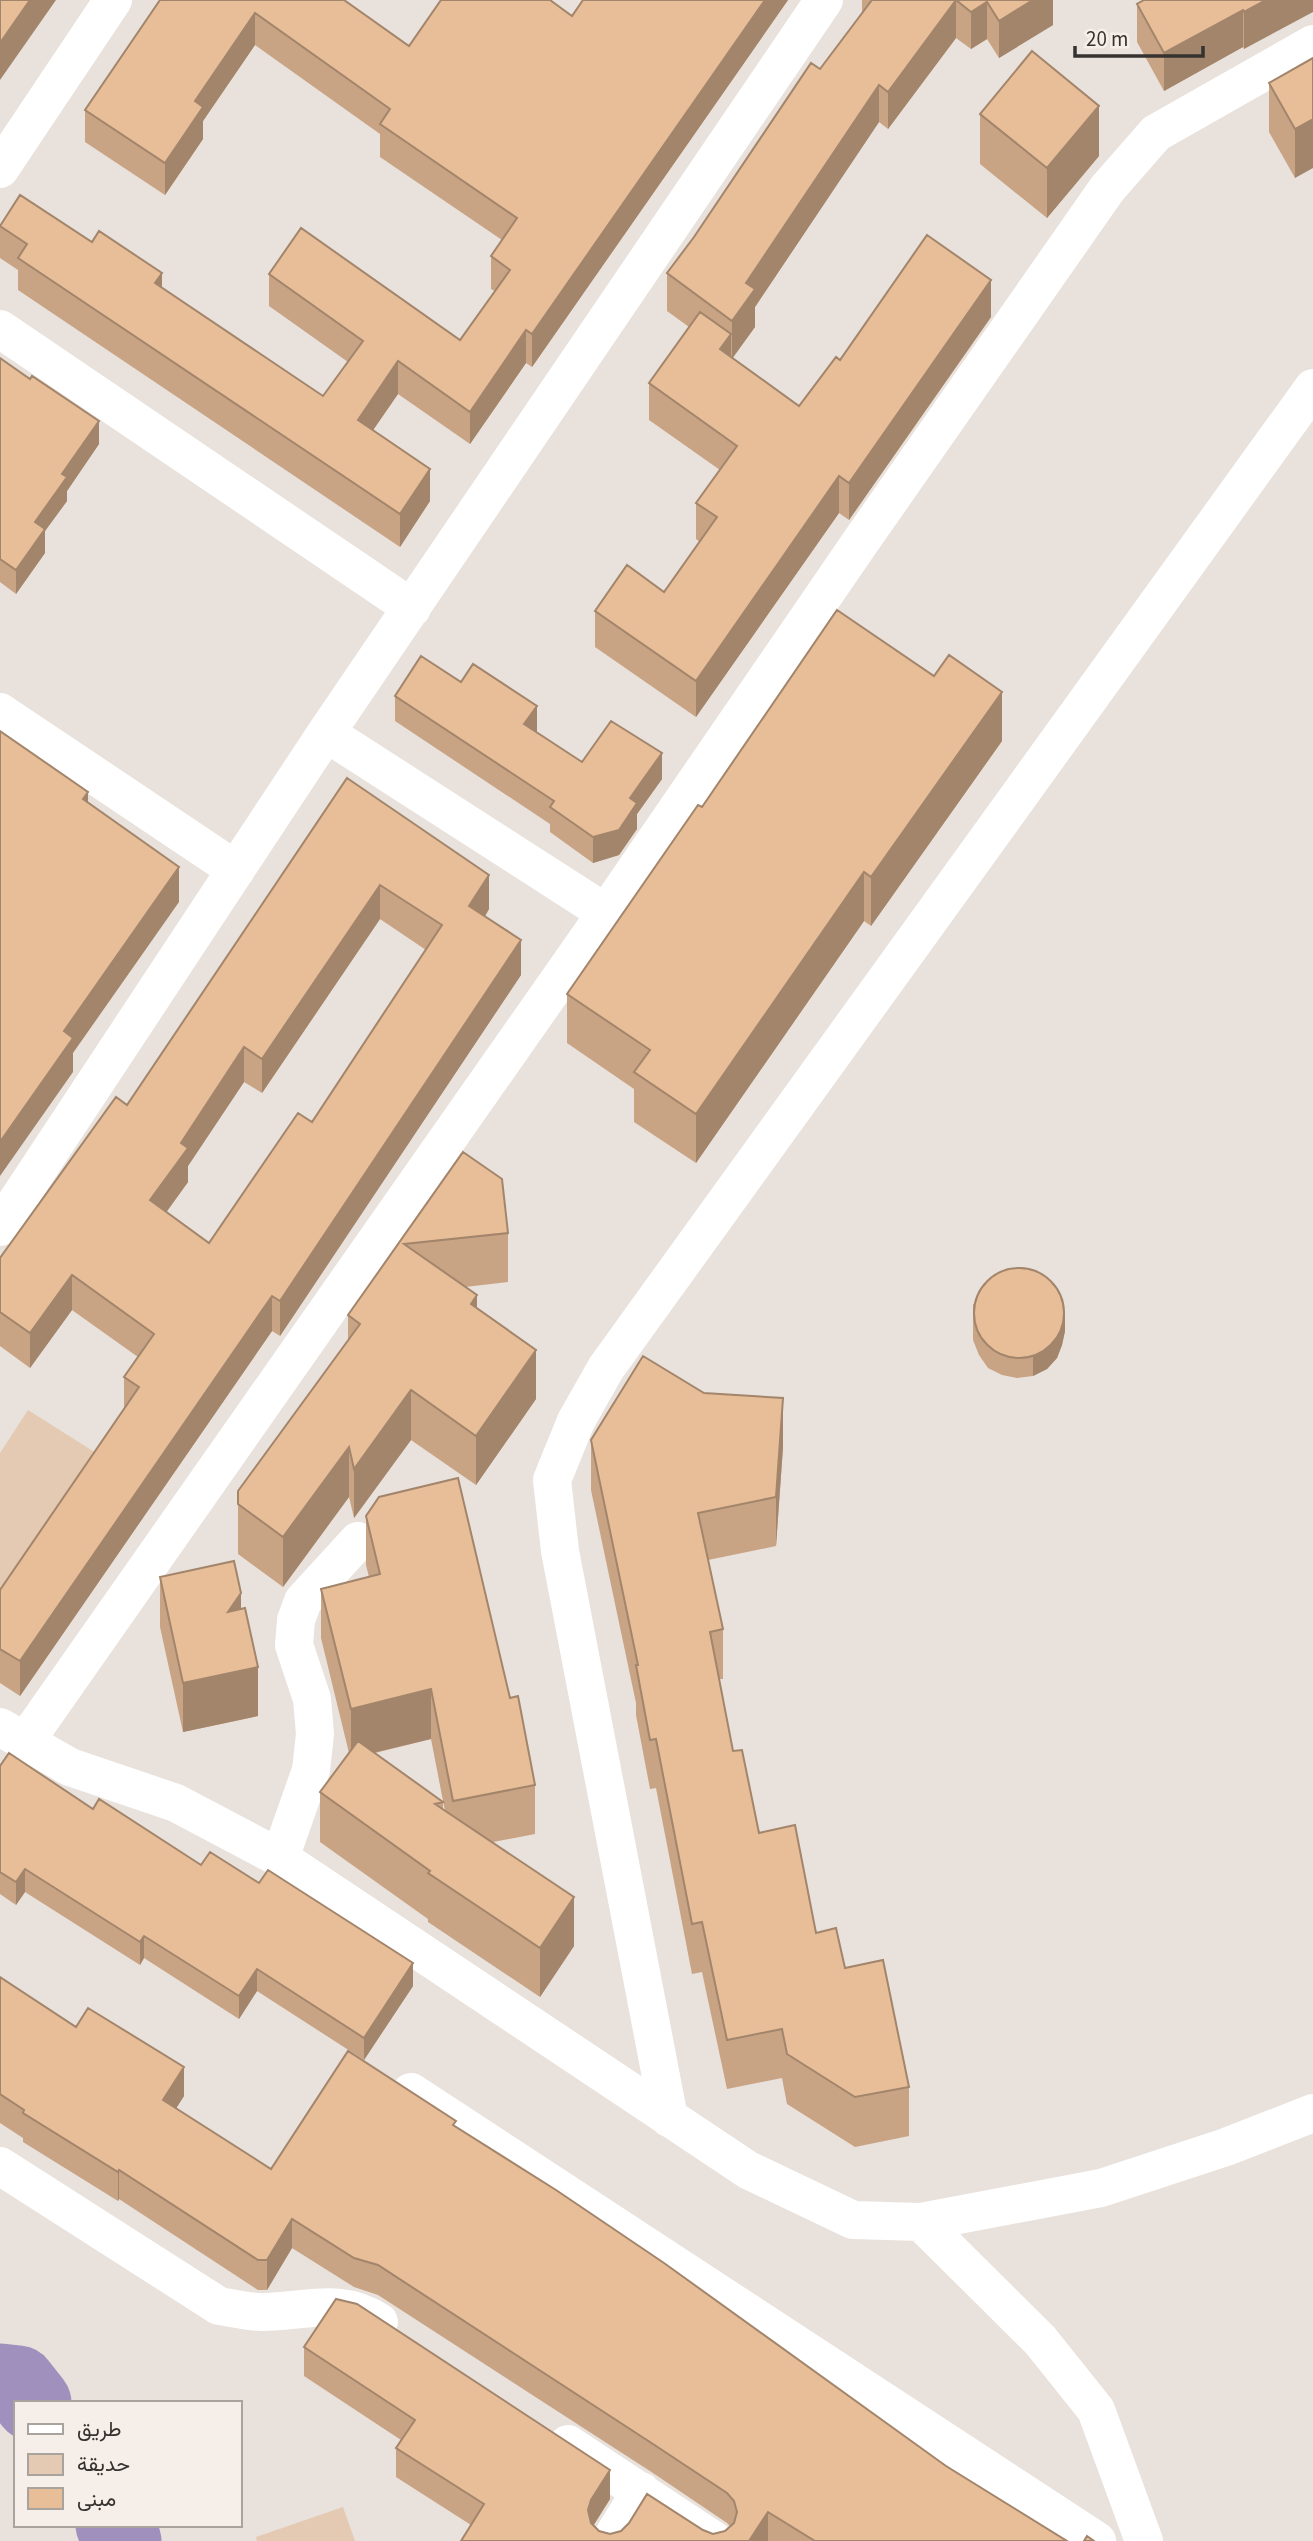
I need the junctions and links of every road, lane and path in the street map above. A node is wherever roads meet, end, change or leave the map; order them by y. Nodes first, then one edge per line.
1 (113, 0) edge
2 (824, 0) edge
3 (1313, 44) edge
4 (0, 169) edge
5 (0, 330) edge
6 (1313, 388) edge
7 (412, 608) junction
8 (0, 712) edge
9 (326, 733) junction
10 (236, 870) junction
11 (606, 913) junction
12 (0, 1227) edge
13 (358, 1541) dead end
14 (12, 1735) edge
15 (280, 1858) junction
16 (382, 2073) edge
17 (1313, 2113) edge
18 (669, 2118) junction
19 (0, 2166) edge
20 (921, 2222) junction
21 (412, 2343) edge
22 (538, 2424) edge
23 (641, 2491) junction
24 (610, 2541) edge
25 (715, 2541) edge
26 (1097, 2541) edge
27 (1144, 2541) edge

1 - 4 street
2 - 7 street
3 - 11 street
5 - 7 street
6 - 18 street
7 - 9 street
8 - 10 street
9 - 10 street
9 - 11 street
10 - 12 street
11 - 14 street
13 - 15 street
14 - 15 street
15 - 18 street
16 - 26 street
17 - 20 street
18 - 20 street
19 - 21 street
20 - 27 street
22 - 23 street
23 - 24 street
23 - 25 street

